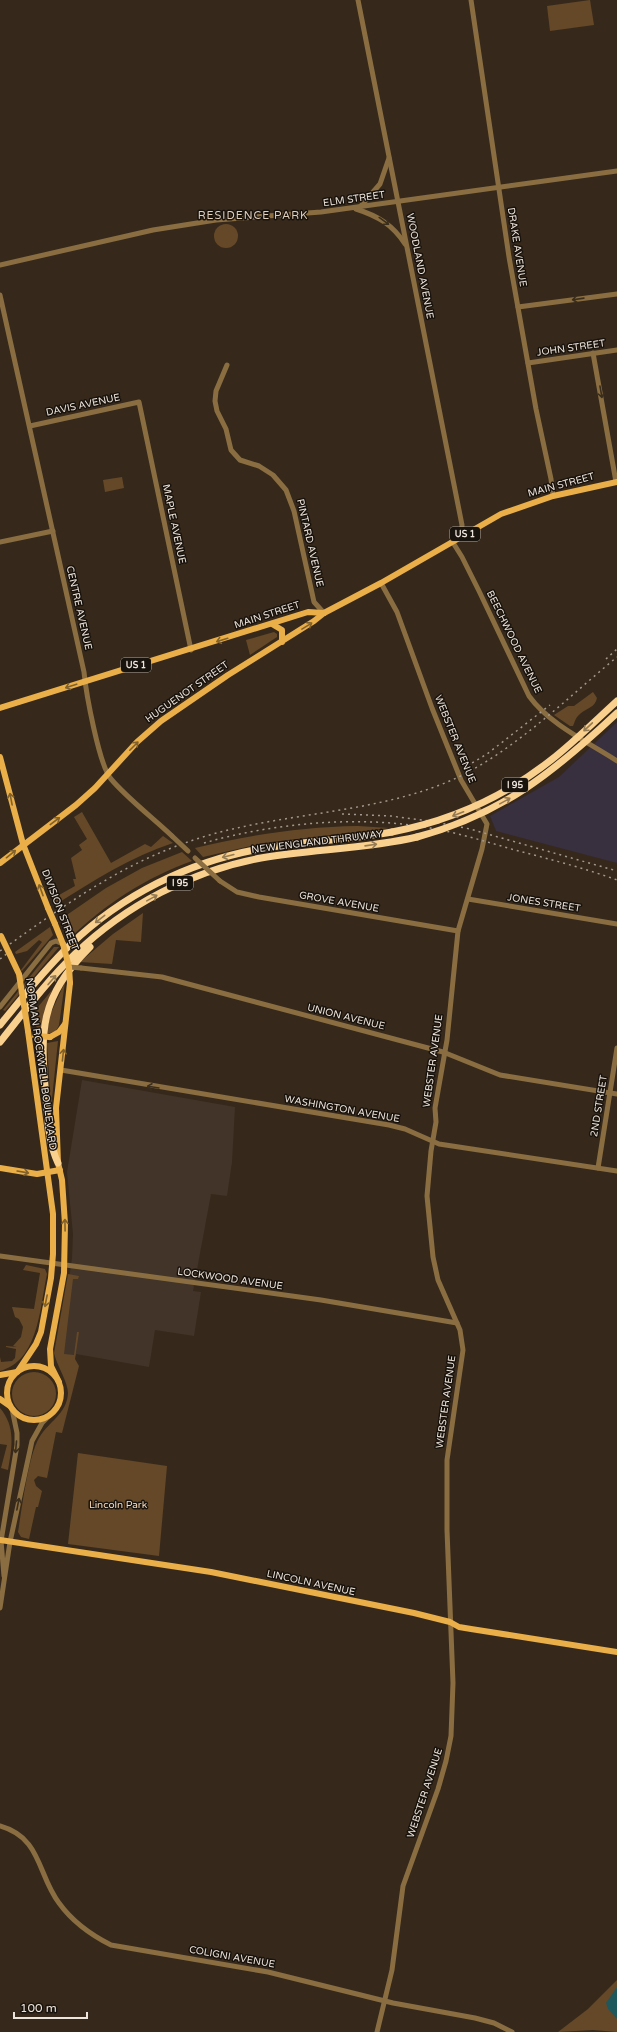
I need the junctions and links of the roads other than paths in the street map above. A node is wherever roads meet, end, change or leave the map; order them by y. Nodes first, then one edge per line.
1 (358, 0) edge
2 (471, 0) edge
3 (389, 157) junction
4 (617, 171) edge
5 (498, 188) junction
6 (398, 202) junction
7 (360, 207) junction
8 (354, 208) junction
9 (406, 247) junction
10 (0, 265) edge
11 (617, 294) edge
12 (0, 295) edge
13 (518, 308) junction
14 (617, 350) edge
15 (594, 354) junction
16 (528, 363) junction
17 (227, 365) dead end
18 (139, 402) joint
19 (30, 426) junction
20 (616, 482) edge
21 (553, 496) junction
22 (53, 531) junction
23 (461, 536) junction
24 (0, 542) edge
25 (452, 542) junction
26 (381, 583) junction
27 (324, 613) junction
28 (272, 624) junction
29 (282, 642) junction
30 (191, 650) junction
31 (85, 681) junction
32 (617, 701) edge
33 (0, 708) edge
34 (617, 713) edge
35 (0, 757) edge
36 (617, 761) edge
37 (108, 774) junction
38 (23, 844) junction
39 (0, 863) edge
40 (220, 881) joint
41 (468, 900) junction
42 (115, 921) junction
43 (617, 924) edge
44 (458, 931) junction
45 (1, 935) edge
46 (64, 944) junction
47 (69, 967) junction
48 (0, 1007) edge
49 (65, 1023) junction
50 (0, 1025) edge
51 (28, 1032) junction
52 (0, 1042) edge
53 (617, 1048) edge
54 (443, 1052) junction
55 (61, 1070) junction
56 (610, 1093) junction
57 (617, 1094) edge
58 (433, 1141) junction
59 (59, 1167) junction
60 (0, 1168) edge
61 (598, 1168) junction
62 (617, 1171) edge
63 (47, 1174) junction
64 (0, 1256) edge
65 (53, 1262) junction
66 (64, 1264) junction
67 (457, 1323) junction
68 (18, 1372) junction
69 (0, 1375) edge
70 (58, 1382) junction
71 (0, 1399) edge
72 (11, 1408) junction
73 (50, 1415) junction
74 (1, 1541) edge
75 (10, 1542) junction
76 (4, 1578) junction
77 (0, 1608) edge
78 (450, 1622) junction
79 (617, 1652) edge
80 (0, 1826) edge
81 (386, 2001) junction
82 (377, 2032) edge
83 (512, 2032) edge

1 - 3 street, WOODLAND AVENUE
2 - 5 street, DRAKE AVENUE
3 - 6 street, WOODLAND AVENUE
3 - 7 street
4 - 5 street, ELM STREET
5 - 6 street, ELM STREET
5 - 13 street, DRAKE AVENUE
6 - 7 street, ELM STREET
6 - 9 street, WOODLAND AVENUE
7 - 8 street, ELM STREET
8 -> 9 street
8 - 10 street, ELM STREET
9 - 23 street, WOODLAND AVENUE
11 -> 13 street
12 - 19 street, CENTRE AVENUE
13 - 16 street, DRAKE AVENUE
14 - 15 street, JOHN STREET
15 - 16 street, JOHN STREET
15 -> 20 street
16 - 21 street, DRAKE AVENUE
17 - 27 street, PINTARD AVENUE
18 - 19 street, DAVIS AVENUE
18 - 30 street, MAPLE AVENUE
19 - 22 street, CENTRE AVENUE
20 - 21 main road, MAIN STREET / US 1
21 - 23 main road, MAIN STREET / US 1
22 - 24 street
22 - 31 street, CENTRE AVENUE
23 - 25 main road, MAIN STREET / US 1
25 - 26 main road, MAIN STREET / US 1
25 - 36 street, BEECHWOOD AVENUE
26 - 27 main road, MAIN STREET / US 1
26 - 41 street, WEBSTER AVENUE
27 - 28 main road, MAIN STREET / US 1
29 -> 27 main road, HUGUENOT STREET / US 1
28 - 29 main road
28 -> 30 main road, MAIN STREET / US 1
37 -> 29 main road, HUGUENOT STREET / US 1
30 - 31 main road, MAIN STREET / US 1
31 -> 33 main road, MAIN STREET / US 1
31 - 37 street, CENTRE AVENUE
32 -> 50 highway, NEW ENGLAND THRUWAY / I 95, bridge
42 -> 34 highway, NEW ENGLAND THRUWAY / I 95, bridge
38 -> 35 main road, DIVISION STREET
38 -> 37 main road, HUGUENOT STREET / US 1
37 - 40 street, CENTRE AVENUE, bridge
39 -> 38 main road, HUGUENOT STREET / US 1
46 -> 38 main road, DIVISION STREET, bridge
40 - 44 street, GROVE AVENUE
41 - 43 street, JONES STREET
41 - 44 street, WEBSTER AVENUE
52 -> 42 highway, NEW ENGLAND THRUWAY / I 95
42 - 59 highway
44 - 54 street, WEBSTER AVENUE
45 - 51 main road, NORMAN ROCKWELL BOULEVARD, bridge
46 - 47 main road, DIVISION STREET, bridge
46 - 48 street
47 - 49 main road, DIVISION STREET, bridge
47 - 54 street, UNION AVENUE, bridge
49 - 51 main road, bridge
55 -> 49 main road, DIVISION STREET
51 - 63 main road, NORMAN ROCKWELL BOULEVARD
53 - 56 street, 2ND STREET
54 - 56 street, UNION AVENUE
54 - 58 street, WEBSTER AVENUE
58 -> 55 street, WASHINGTON AVENUE
55 - 59 main road, DIVISION STREET
56 - 57 street, UNION AVENUE
56 - 61 street, 2ND STREET
58 - 61 street, WASHINGTON AVENUE
58 - 67 street, WEBSTER AVENUE
59 - 63 main road
66 -> 59 main road, DIVISION STREET
60 -> 63 main road
61 - 62 street, WASHINGTON AVENUE
63 - 65 main road, NORMAN ROCKWELL BOULEVARD
64 - 65 street, LOCKWOOD AVENUE
65 - 66 street, LOCKWOOD AVENUE
65 -> 68 main road, NORMAN ROCKWELL BOULEVARD
66 - 67 street, LOCKWOOD AVENUE
66 - 70 main road, DIVISION STREET
67 - 78 street, WEBSTER AVENUE
68 - 69 main road
68 - 70 main road
68 - 72 main road
70 - 73 main road
71 - 72 main road
72 - 73 main road
72 -> 74 street
75 -> 73 street
74 - 75 main road, LINCOLN AVENUE
74 - 76 street
75 - 76 street
75 - 78 main road, LINCOLN AVENUE
76 - 77 street
78 - 79 main road, LINCOLN AVENUE
78 - 81 street, WEBSTER AVENUE
80 - 81 street, COLIGNI AVENUE
81 - 82 street, WEBSTER AVENUE
81 - 83 street, COLIGNI AVENUE

